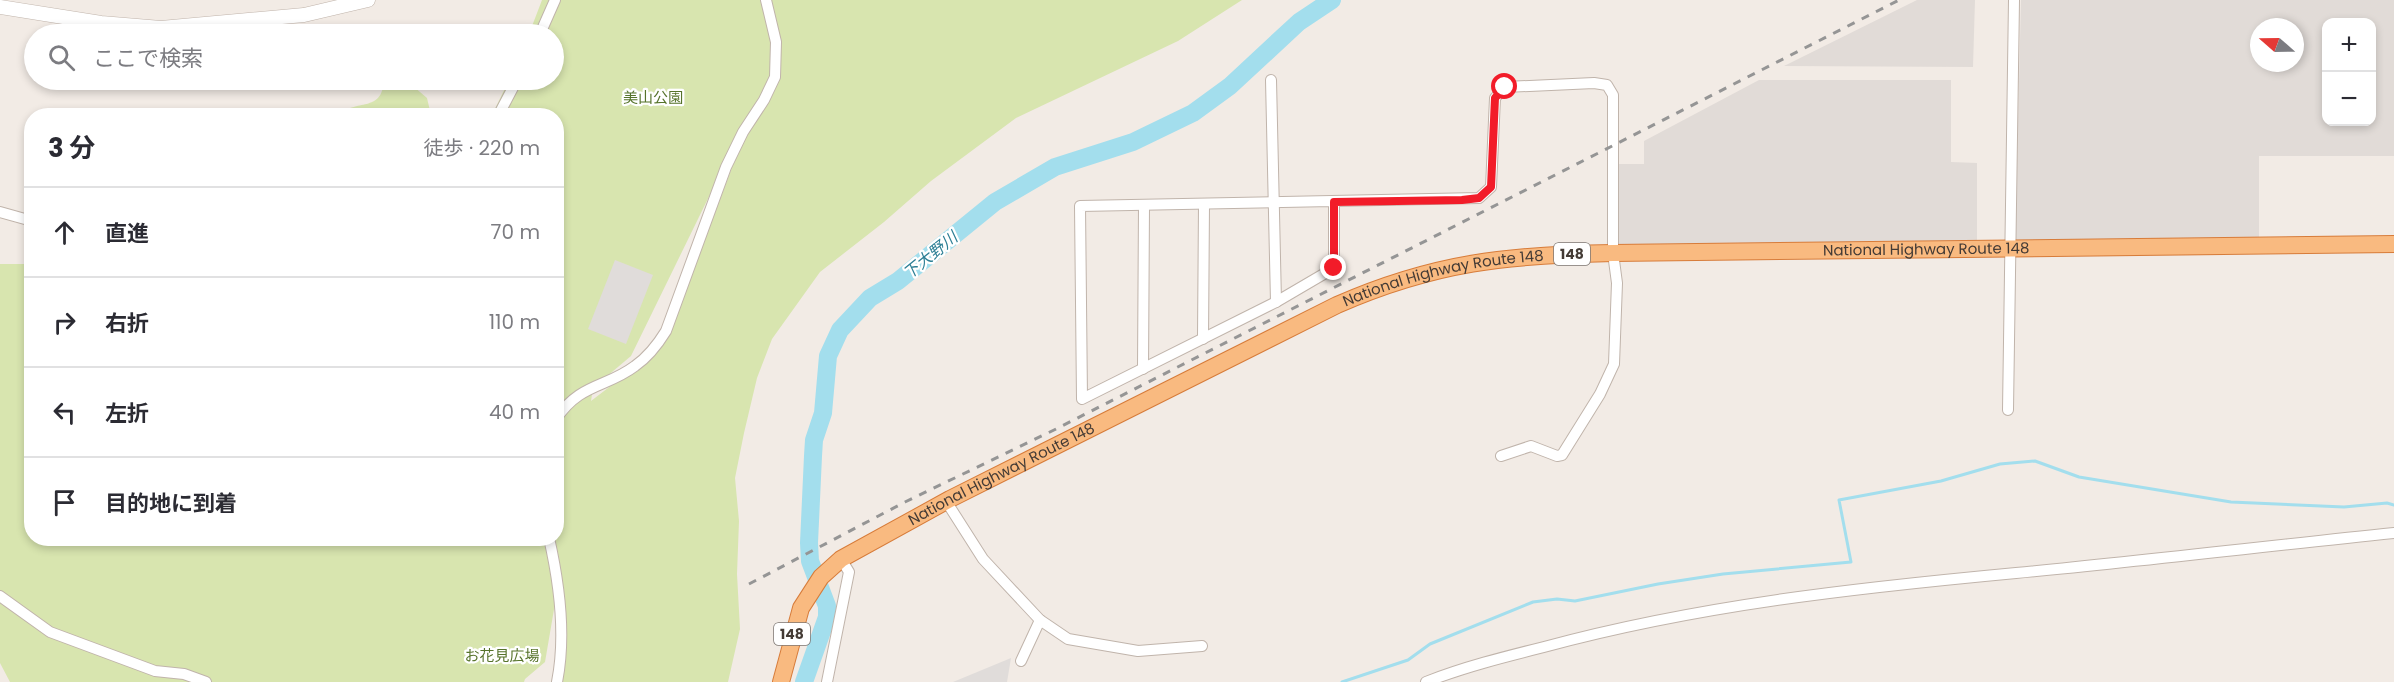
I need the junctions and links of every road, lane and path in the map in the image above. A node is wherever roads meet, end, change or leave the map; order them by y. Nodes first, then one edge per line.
1 (368, 0) edge
2 (555, 0) edge
3 (766, 0) edge
4 (2014, 0) edge
5 (0, 7) edge
6 (113, 24) edge
7 (205, 24) edge
8 (544, 24) edge
9 (1271, 80) dead end
10 (512, 90) edge
11 (502, 108) edge
12 (1275, 201) junction
13 (1334, 202) junction
14 (1204, 204) junction
15 (1144, 205) junction
16 (0, 212) edge
17 (24, 219) edge
18 (2394, 244) edge
19 (2009, 249) junction
20 (1613, 253) junction
21 (1276, 302) junction
22 (1203, 339) junction
23 (1143, 369) junction
24 (564, 408) edge
25 (2008, 410) dead end
26 (1501, 456) dead end
27 (946, 501) junction
28 (2394, 533) edge
29 (551, 546) edge
30 (841, 559) junction
31 (0, 596) edge
32 (1040, 620) junction
33 (1202, 646) dead end
34 (1022, 661) dead end
35 (206, 682) edge
36 (557, 682) edge
37 (781, 682) edge
38 (826, 682) edge
39 (1426, 682) edge

1 - 7 street
2 - 8 street
3 - 24 street
4 - 19 street
5 - 6 street
9 - 12 street
10 - 11 street
12 - 13 street
12 - 14 street
12 - 21 street
13 - 20 street
13 - 21 street
14 - 15 street
14 - 22 street
15 - 23 street
15 - 23 street
16 - 17 street
18 - 19 highway, National Highway Route 148 / 148
19 - 20 highway, National Highway Route 148 / 148
19 - 25 street
20 - 26 street
20 - 27 highway, National Highway Route 148 / 148
21 - 22 street
22 - 23 street
27 - 30 highway, National Highway Route 148 / 148
27 - 32 street
28 - 39 street
29 - 36 street
30 - 37 highway, National Highway Route 148 / 148
30 - 38 street
31 - 35 street
32 - 33 street
32 - 34 street

